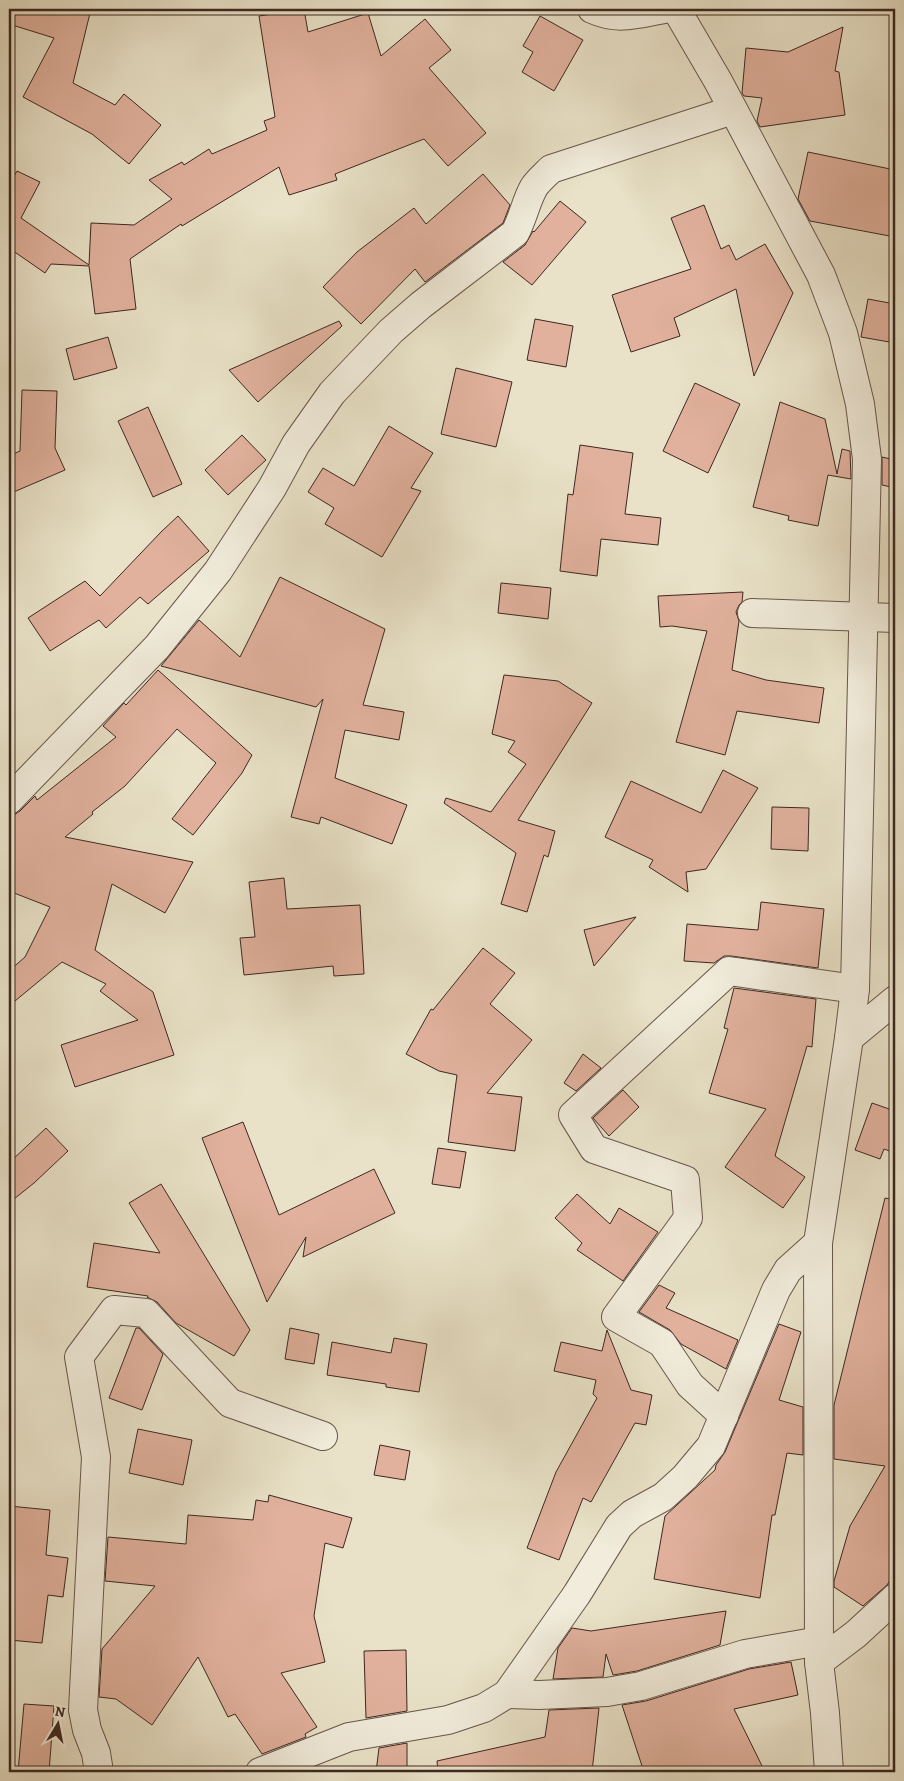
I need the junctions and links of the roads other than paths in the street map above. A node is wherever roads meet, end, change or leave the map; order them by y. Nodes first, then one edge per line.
1 (592, 9) edge
2 (664, 9) edge
3 (676, 9) edge
4 (734, 110) junction
5 (752, 613) dead end
6 (863, 618) junction
7 (895, 618) edge
8 (9, 800) edge
9 (855, 989) junction
10 (895, 1000) edge
11 (849, 1038) junction
12 (818, 1243) junction
13 (724, 1416) junction
14 (323, 1436) dead end
15 (895, 1598) edge
16 (819, 1651) junction
17 (507, 1694) junction
18 (100, 1772) edge
19 (260, 1772) edge
20 (829, 1772) edge

1 - 2 street
3 - 4 street
4 - 6 street
4 - 8 street
5 - 6 street
6 - 7 street
6 - 9 street
9 - 11 street
9 - 13 street
10 - 11 street
11 - 12 street
12 - 13 street
12 - 16 street
13 - 17 street
14 - 18 street
15 - 16 street
16 - 17 street
16 - 20 street
17 - 19 street

